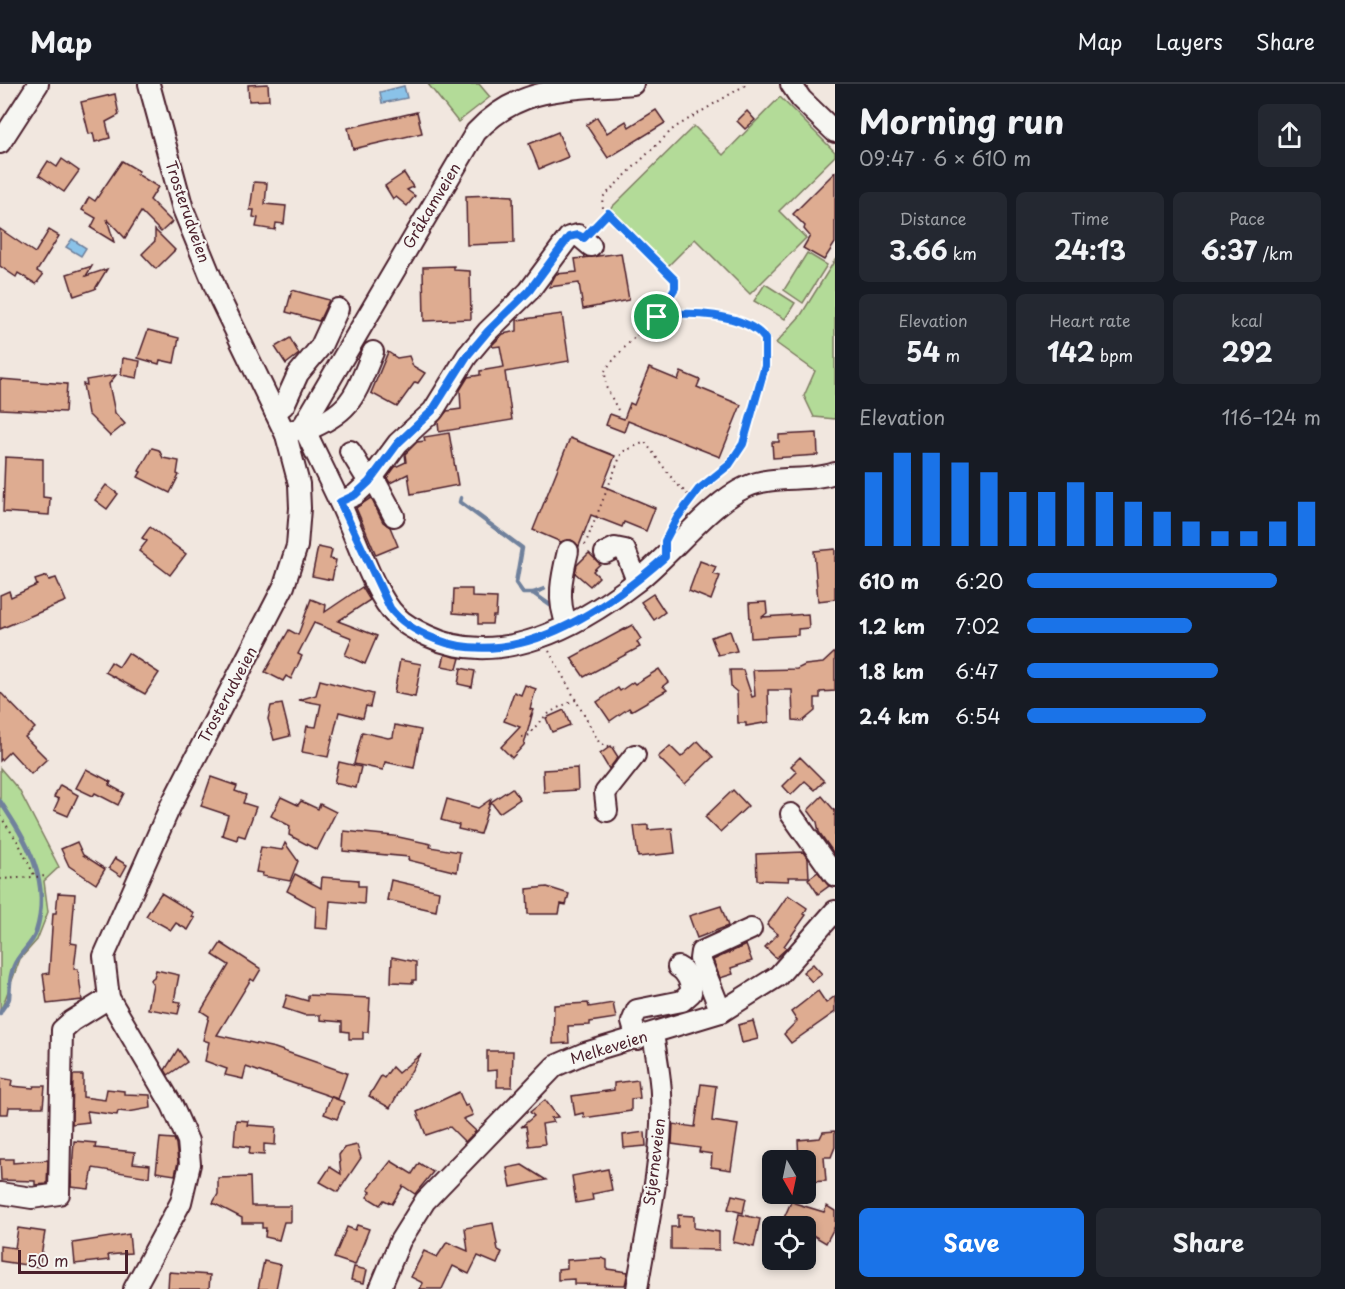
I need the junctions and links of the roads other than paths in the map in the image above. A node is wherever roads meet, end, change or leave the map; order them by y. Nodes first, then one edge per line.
1 (38, 84) edge
2 (149, 84) edge
3 (633, 84) edge
4 (791, 84) edge
5 (530, 89) edge
6 (835, 132) edge
7 (0, 143) edge
8 (588, 242) road end
9 (338, 309) dead end
10 (373, 352) dead end
11 (276, 412) junction
12 (298, 430) junction
13 (350, 451) dead end
14 (835, 473) edge
15 (371, 480) junction
16 (340, 502) junction
17 (394, 516) dead end
18 (605, 553) dead end
19 (567, 554) road end
20 (637, 581) junction
21 (567, 624) junction
22 (635, 755) road end
23 (607, 811) dead end
24 (791, 814) dead end
25 (835, 876) edge
26 (835, 911) edge
27 (751, 929) dead end
28 (678, 967) dead end
29 (109, 998) junction
30 (721, 1012) junction
31 (645, 1036) junction
32 (0, 1193) edge
33 (134, 1289) edge
34 (380, 1289) edge
35 (638, 1289) edge

1 - 7 street
2 - 11 street, Trosterudveien
3 - 5 street, Gråkamveien
4 - 6 street
5 - 12 street, Gråkamveien
8 - 15 street
9 - 11 street
10 - 12 street
11 - 12 street, Trosterudveien
12 - 16 street
12 - 29 street, Trosterudveien
13 - 15 street
14 - 20 street
15 - 16 street
15 - 17 street
16 - 21 street
18 - 20 street
19 - 21 street
20 - 21 street
22 - 23 street
24 - 25 street
26 - 30 street, Melkeveien
27 - 30 street
28 - 31 street, Stjerneveien
29 - 32 street
29 - 33 street, Trosterudveien
30 - 31 street, Melkeveien
31 - 34 street, Melkeveien
31 - 35 street, Stjerneveien

